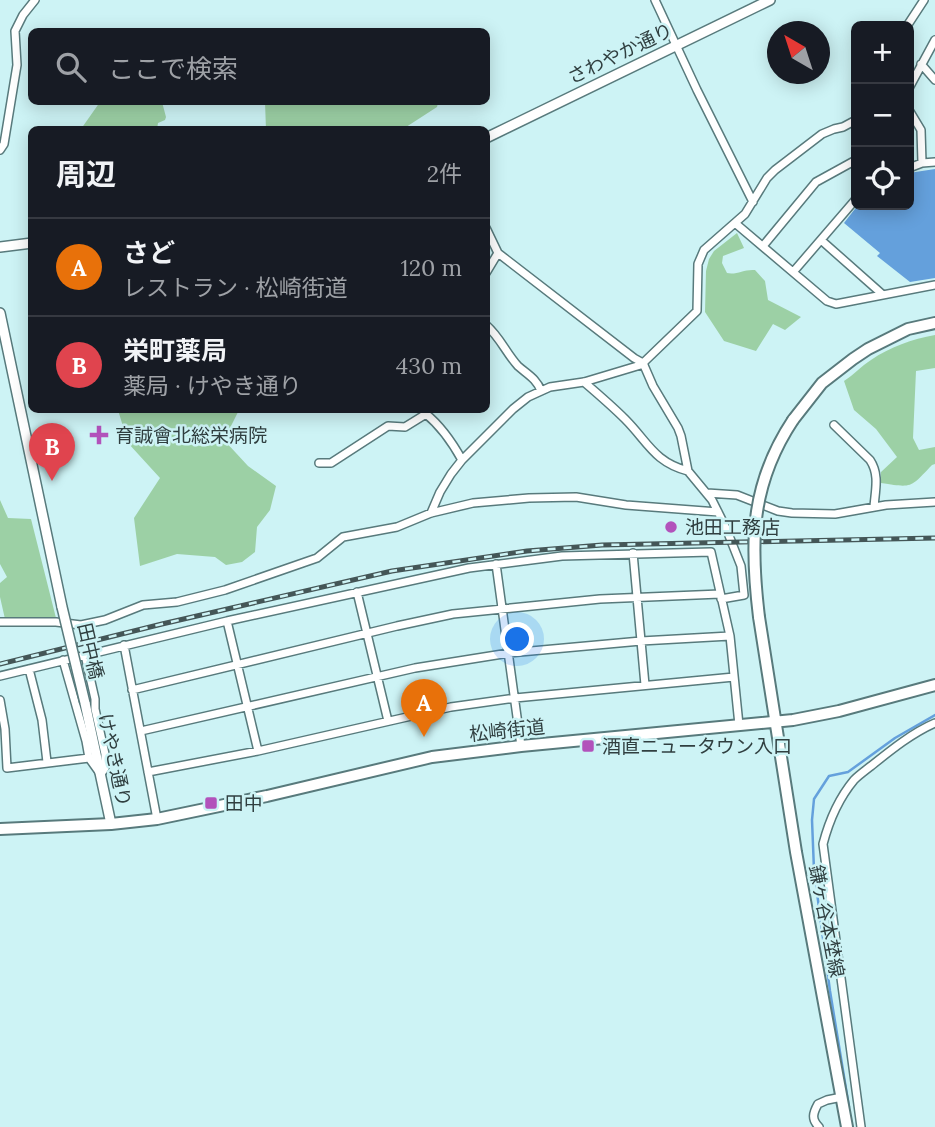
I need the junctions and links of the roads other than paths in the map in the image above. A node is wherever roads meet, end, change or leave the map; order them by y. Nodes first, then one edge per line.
1 (36, 0) edge
2 (655, 0) edge
3 (770, 0) edge
4 (924, 0) edge
5 (910, 21) edge
6 (935, 40) edge
7 (675, 46) junction
8 (922, 64) junction
9 (935, 80) edge
10 (911, 84) edge
11 (914, 120) edge
12 (851, 123) edge
13 (490, 136) edge
14 (0, 150) edge
15 (935, 162) edge
16 (851, 163) edge
17 (922, 163) junction
18 (914, 166) edge
19 (753, 202) junction
20 (851, 205) edge
21 (735, 223) junction
22 (490, 236) edge
23 (821, 240) junction
24 (28, 244) edge
25 (763, 246) junction
26 (0, 247) edge
27 (498, 253) junction
28 (490, 266) edge
29 (794, 271) junction
30 (935, 285) edge
31 (882, 294) junction
32 (0, 313) edge
33 (935, 323) edge
34 (490, 329) edge
35 (644, 364) junction
36 (584, 382) junction
37 (541, 391) junction
38 (834, 425) dead end
39 (462, 460) junction
40 (319, 463) dead end
41 (688, 471) junction
42 (707, 494) junction
43 (935, 502) edge
44 (874, 507) junction
45 (718, 512) junction
46 (431, 513) junction
47 (633, 553) junction
48 (496, 564) junction
49 (357, 592) junction
50 (721, 596) junction
51 (638, 597) junction
52 (502, 608) junction
53 (227, 621) junction
54 (0, 622) edge
55 (367, 634) junction
56 (730, 636) junction
57 (641, 641) junction
58 (124, 645) junction
59 (509, 653) junction
60 (85, 654) junction
61 (63, 660) junction
62 (237, 665) junction
63 (29, 669) junction
64 (0, 676) edge
65 (378, 677) junction
66 (734, 677) junction
67 (645, 685) junction
68 (935, 685) edge
69 (132, 690) junction
70 (515, 698) junction
71 (0, 700) edge
72 (85, 703) joint
73 (247, 708) junction
74 (388, 721) junction
75 (774, 722) junction
76 (935, 723) edge
77 (739, 725) junction
78 (141, 731) junction
79 (521, 746) junction
80 (258, 751) junction
81 (89, 758) junction
82 (47, 762) junction
83 (148, 772) junction
84 (101, 774) junction
85 (157, 819) junction
86 (111, 824) junction
87 (0, 829) edge
88 (842, 1097) junction
89 (819, 1127) edge
90 (847, 1127) edge
91 (861, 1127) edge

1 - 14 street
2 - 7 street
3 - 7 street, さわやか通り
4 - 5 street
6 - 8 street
7 - 13 street, さわやか通り
7 - 19 street
8 - 9 street
8 - 10 street
11 - 17 street
12 - 19 street
15 - 17 street
16 - 25 street
17 - 18 street
19 - 21 street
20 - 23 street
21 - 25 street
21 - 35 street
22 - 27 street
23 - 29 street
23 - 31 street
24 - 26 street
25 - 29 street
27 - 28 street
27 - 35 street
29 - 31 street
30 - 31 street
32 - 72 street, 田中橋, bridge
33 - 75 main road, 鎌ヶ谷本埜線, bridge
34 - 37 street
35 - 36 street
35 - 41 street
36 - 37 street
36 - 41 street
37 - 39 street
38 - 44 street
39 - 40 street
39 - 46 street
41 - 42 street
42 - 44 street
42 - 45 street
43 - 44 street
45 - 46 street
45 - 50 street
46 - 54 street
47 - 48 street
47 - 50 street
47 - 51 street
48 - 49 street
48 - 52 street
49 - 53 street
49 - 55 street
50 - 51 street
50 - 56 street
51 - 52 street
51 - 57 street
52 - 55 street
52 - 59 street
53 - 58 street
53 - 62 street
55 - 62 street
55 - 65 street
56 - 57 street
56 - 66 street
57 - 59 street
57 - 67 street
58 - 60 street
58 - 69 street
59 - 65 street
59 - 70 street
60 - 61 street
60 - 84 street
61 - 63 street
61 - 81 street
62 - 69 street
62 - 73 street
63 - 64 street
63 - 82 street
65 - 73 street
65 - 74 street
66 - 67 street
66 - 77 street
67 - 70 street
68 - 75 main road, 松崎街道
69 - 78 street
70 - 74 street
70 - 79 street
71 - 82 street
72 - 84 street, けやき通り
73 - 78 street
73 - 80 street
74 - 80 street
75 - 77 main road, 松崎街道
75 - 88 main road, 鎌ヶ谷本埜線
76 - 91 street
77 - 79 main road, 松崎街道
78 - 83 street
79 - 85 main road, 松崎街道
80 - 83 street
81 - 82 street
81 - 84 street
83 - 85 street
84 - 86 street, けやき通り
85 - 86 main road, 松崎街道
86 - 87 main road, 松崎街道
88 - 89 street
88 - 90 main road, 鎌ヶ谷本埜線

